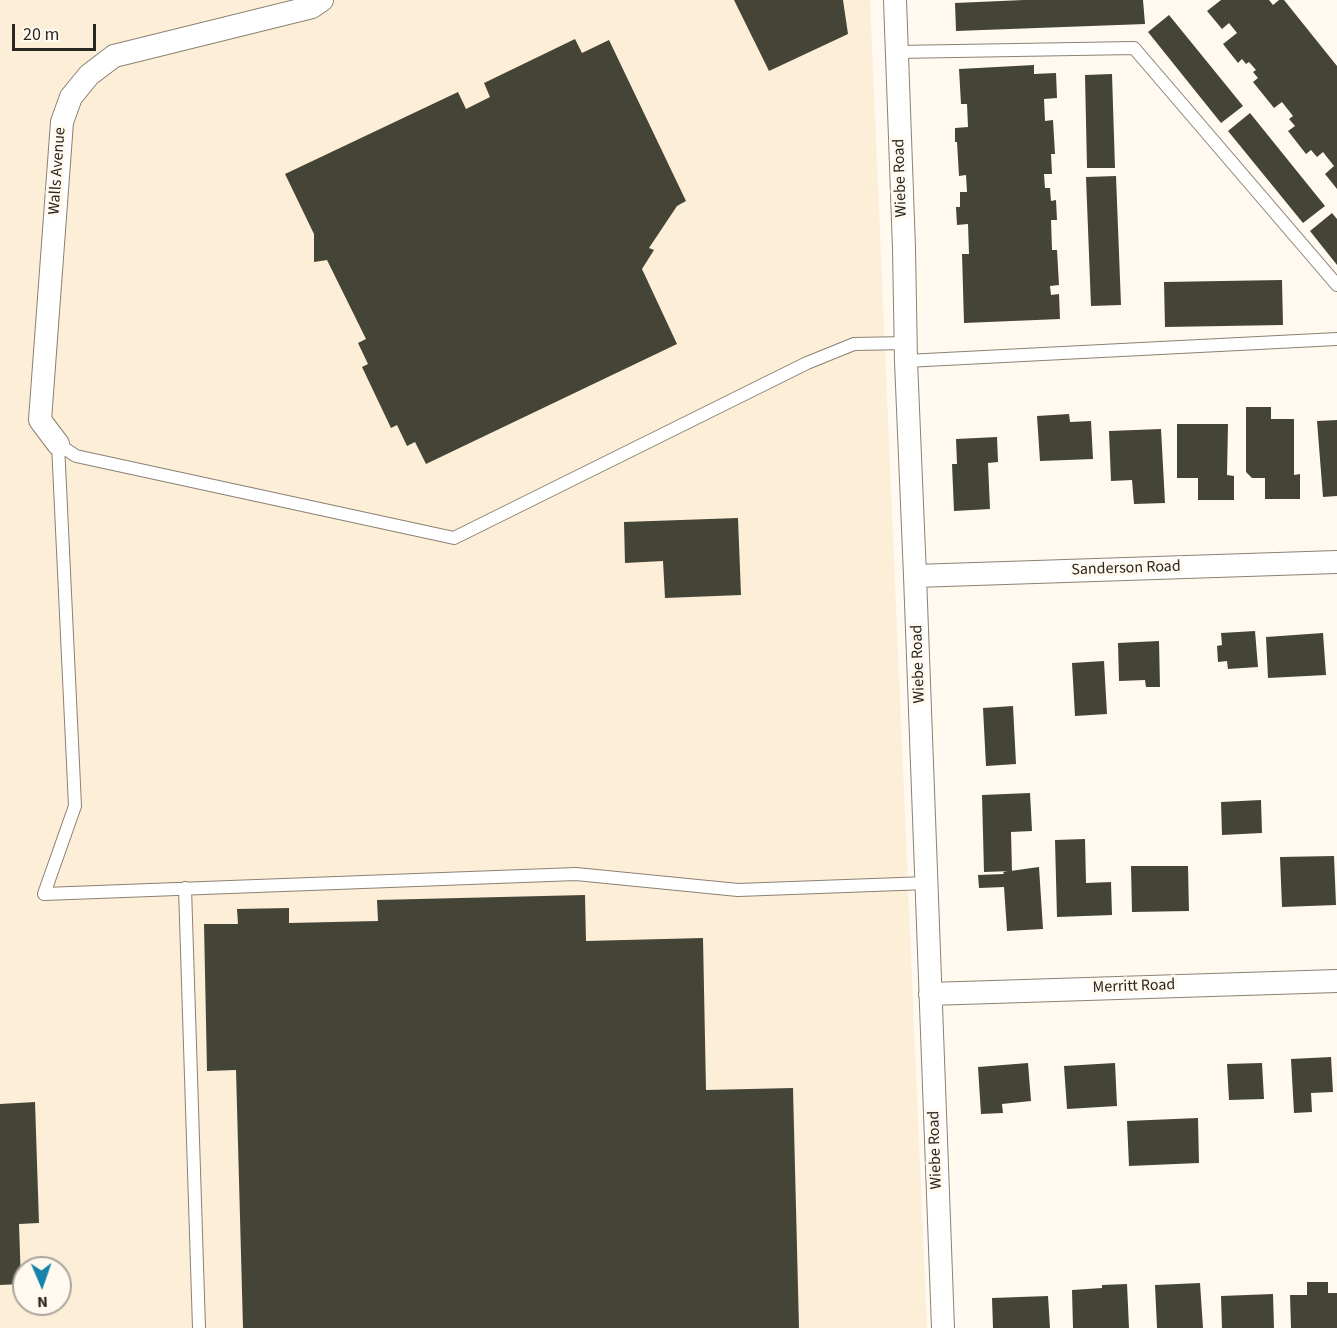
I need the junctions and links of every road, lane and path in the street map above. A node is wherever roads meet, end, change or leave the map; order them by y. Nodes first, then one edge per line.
1 (322, 0) edge
2 (895, 0) edge
3 (897, 52) junction
4 (1337, 285) edge
5 (1337, 339) edge
6 (906, 352) junction
7 (58, 444) junction
8 (1337, 562) edge
9 (915, 576) junction
10 (927, 884) junction
11 (185, 888) junction
12 (1337, 981) edge
13 (930, 994) junction
14 (199, 1328) edge
15 (943, 1328) edge

1 - 7 street, Walls Avenue
2 - 3 street, Wiebe Road
3 - 4 lane
3 - 6 street, Wiebe Road
5 - 6 lane
6 - 7 lane
6 - 9 street, Wiebe Road
7 - 11 lane
8 - 9 street, Sanderson Road
9 - 10 street, Wiebe Road
10 - 11 lane
10 - 13 street, Wiebe Road
11 - 14 lane
12 - 13 street, Merritt Road
13 - 15 street, Wiebe Road

